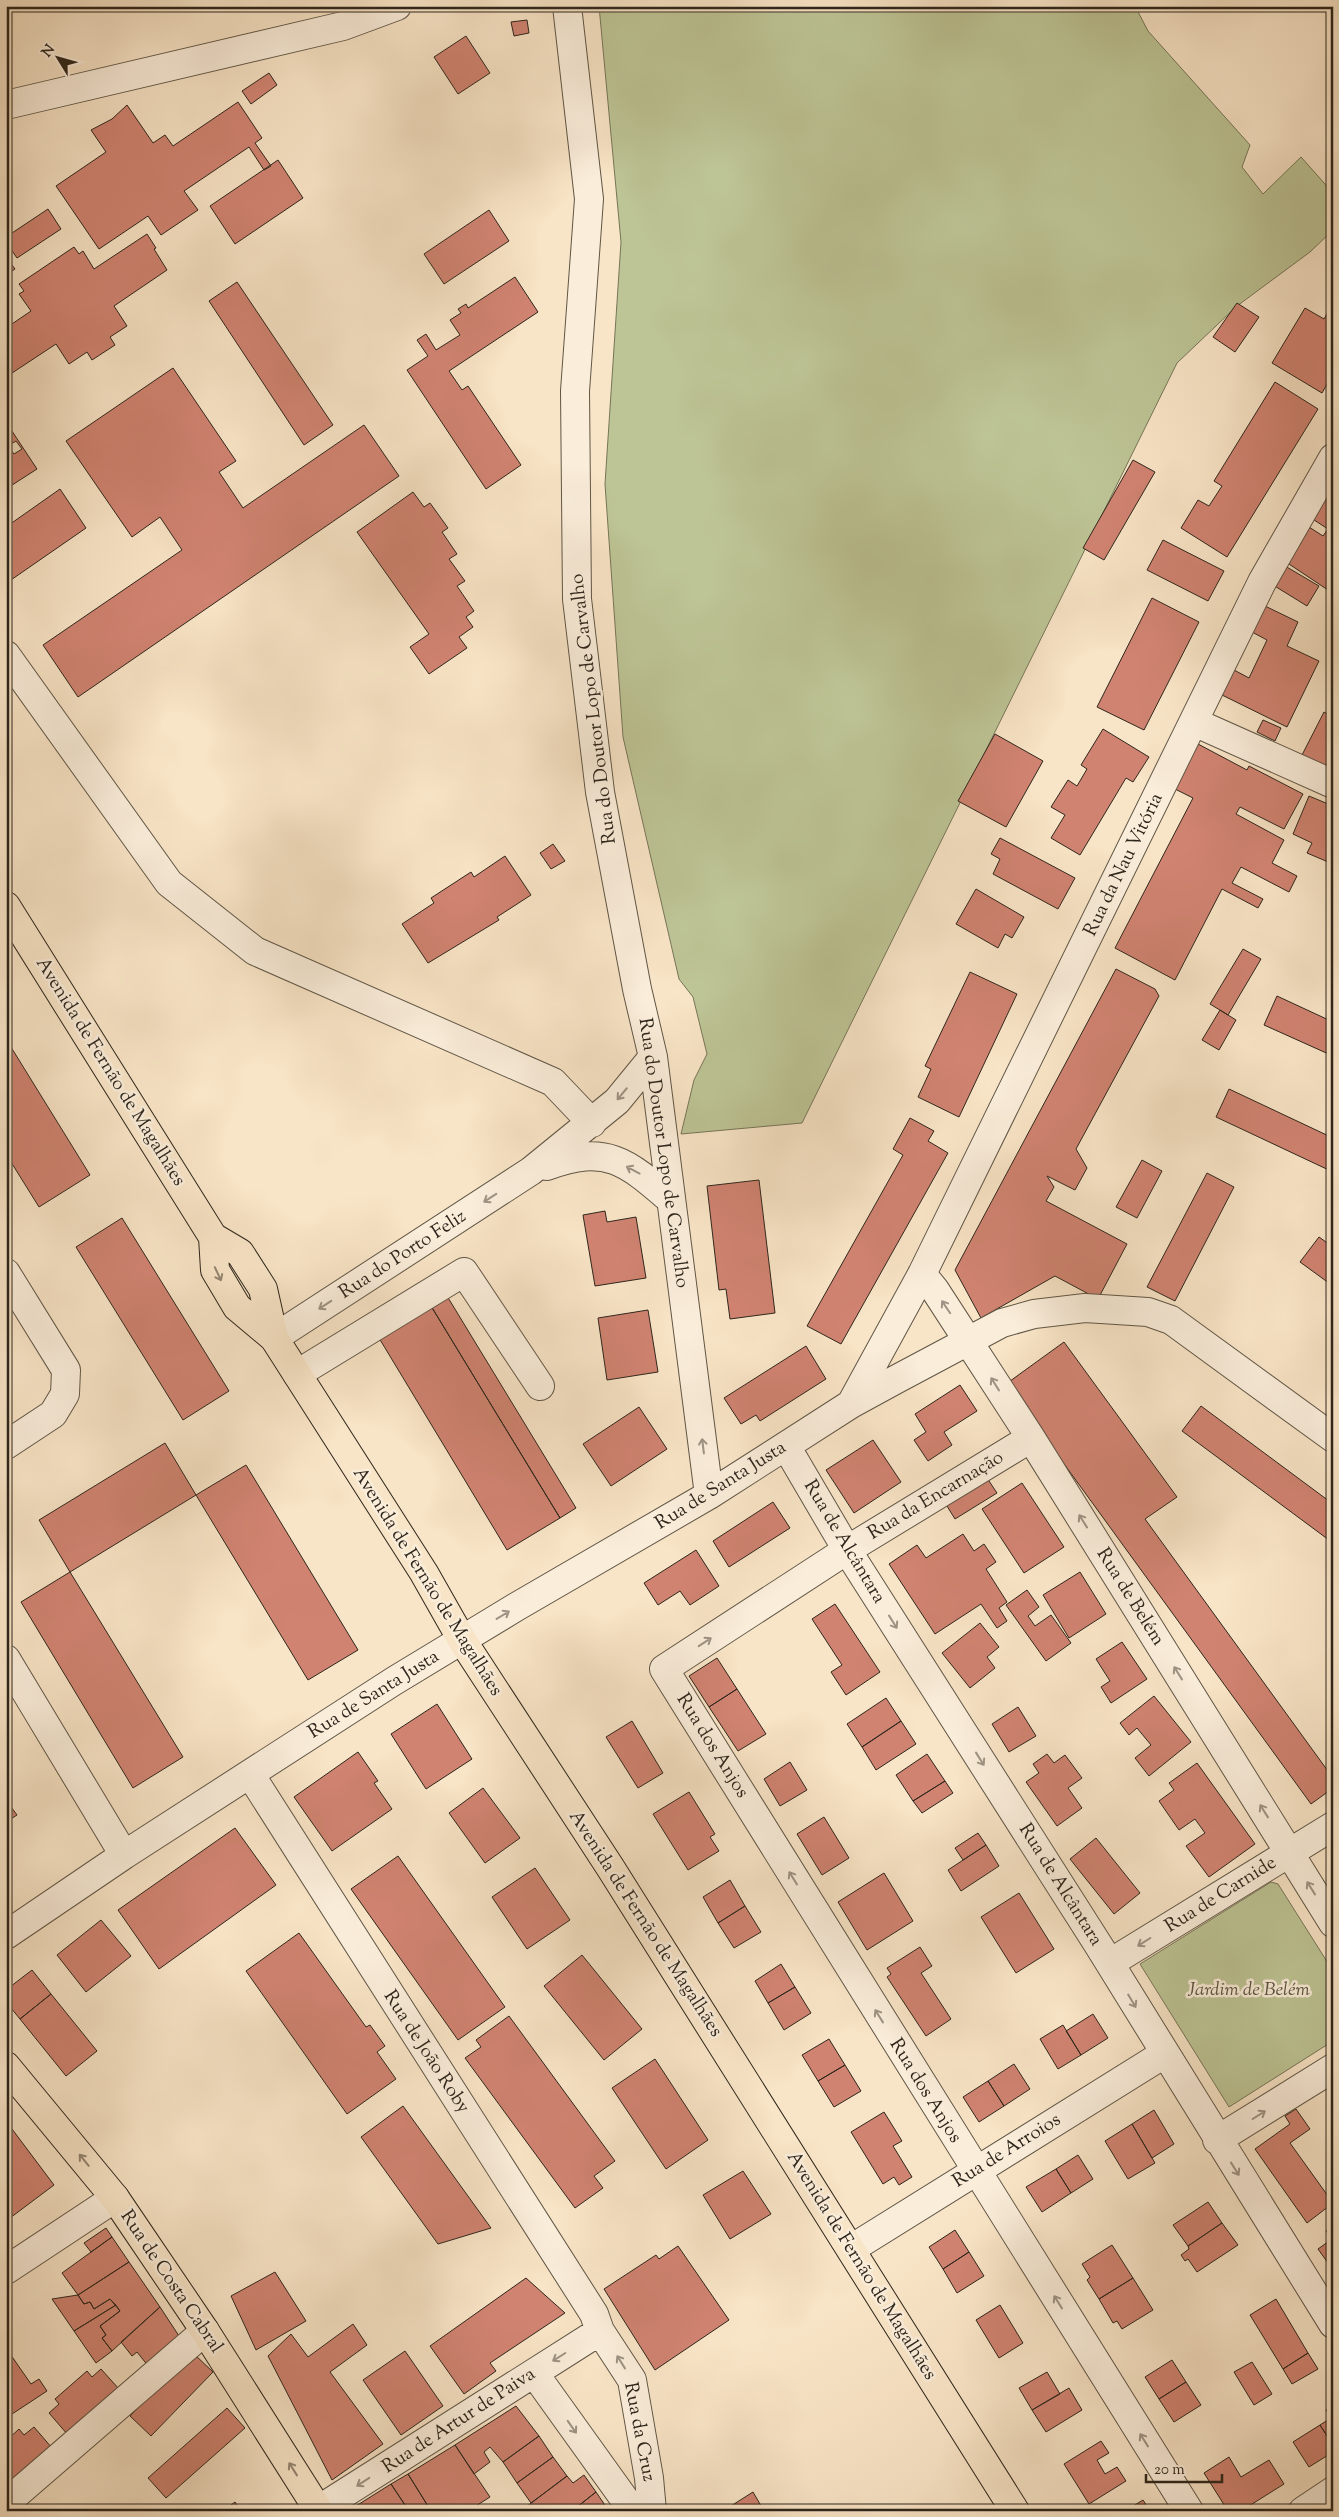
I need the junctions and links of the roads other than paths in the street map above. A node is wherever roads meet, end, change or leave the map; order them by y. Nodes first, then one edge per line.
1 (397, 6) edge
2 (567, 6) edge
3 (6, 105) edge
4 (1333, 458) edge
5 (6, 655) edge
6 (1194, 722) junction
7 (1333, 784) edge
8 (6, 906) edge
9 (653, 1057) junction
10 (592, 1123) junction
11 (531, 1171) junction
12 (671, 1200) junction
13 (6, 1273) edge
14 (922, 1274) junction
15 (274, 1338) junction
16 (969, 1341) junction
17 (297, 1374) junction
18 (540, 1386) dead end
19 (851, 1404) junction
20 (1031, 1438) junction
21 (1333, 1438) edge
22 (6, 1445) edge
23 (786, 1446) junction
24 (709, 1495) junction
25 (848, 1550) junction
26 (462, 1640) junction
27 (6, 1659) edge
28 (664, 1669) joint
29 (250, 1774) junction
30 (1333, 1826) edge
31 (1290, 1853) junction
32 (124, 1855) junction
33 (1333, 1923) edge
34 (6, 1935) edge
35 (1110, 1963) junction
36 (1164, 2054) junction
37 (6, 2066) edge
38 (1333, 2068) edge
39 (1218, 2140) junction
40 (975, 2171) junction
41 (114, 2198) junction
42 (851, 2249) junction
43 (6, 2270) edge
44 (1333, 2324) edge
45 (205, 2331) junction
46 (600, 2331) junction
47 (534, 2373) junction
48 (1333, 2491) edge
49 (6, 2503) edge
50 (319, 2510) edge
51 (633, 2511) edge
52 (652, 2511) edge
53 (1015, 2511) edge
54 (1189, 2511) edge
55 (1302, 2511) edge

1 - 3 street
2 - 9 street, Rua do Doutor Lopo de Carvalho
4 - 6 street, Rua da Nau Vitória
5 - 10 street
6 - 7 street
6 - 14 street, Rua da Nau Vitória
8 - 15 main road, Avenida de Fernão de Magalhães
9 -> 10 street, Rua do Porto Feliz
9 - 12 street, Rua do Doutor Lopo de Carvalho
10 - 11 street, Rua do Porto Feliz
12 -> 11 street, Rua do Porto Feliz
11 -> 15 street, Rua do Porto Feliz
24 -> 12 street, Rua do Doutor Lopo de Carvalho
13 - 22 street
16 -> 14 street, Rua de Belém
14 - 19 street, Rua de Santa Justa
15 - 17 main road, Avenida de Fernão de Magalhães
16 - 19 street, Rua de Santa Justa
20 -> 16 street, Rua de Belém
16 - 21 street, Rua de Santa Justa
17 - 18 street
17 - 26 main road, Avenida de Fernão de Magalhães
19 - 23 street, Rua de Santa Justa
20 - 25 street, Rua da Encarnação
31 -> 20 street, Rua de Belém
23 - 24 street, Rua de Santa Justa
23 - 25 street, Rua de Alcântara
26 -> 24 street, Rua de Santa Justa
28 -> 25 street, Rua da Encarnação
25 -> 35 street, Rua de Alcântara
26 - 29 street, Rua de Santa Justa
26 - 42 main road, Avenida de Fernão de Magalhães
27 - 32 street
40 -> 28 street, Rua dos Anjos
29 - 32 street, Rua de Santa Justa
29 - 46 street, Rua de João Roby
30 - 31 street, Rua de Carnide
33 -> 31 street, Rua de Belém
31 -> 35 street, Rua de Carnide
32 - 34 street, Rua de Santa Justa
35 -> 36 street, Rua de Alcântara
36 - 39 street, Rua de Alcântara
36 - 40 street, Rua de Arroios
41 -> 37 main road, Rua de Costa Cabral
39 -> 38 street
39 -> 44 street, Rua de Alcântara
40 - 42 street, Rua de Arroios
54 -> 40 street, Rua dos Anjos
41 - 43 street
41 - 45 main road, Rua de Costa Cabral
42 - 53 main road, Avenida de Fernão de Magalhães
45 - 49 street
50 -> 45 main road, Rua de Costa Cabral
46 -> 47 street, Rua de Artur de Paiva
52 -> 46 street, Rua da Cruz
47 -> 50 street, Rua de Artur de Paiva
47 -> 51 street, Rua da Cruz
48 - 55 street

